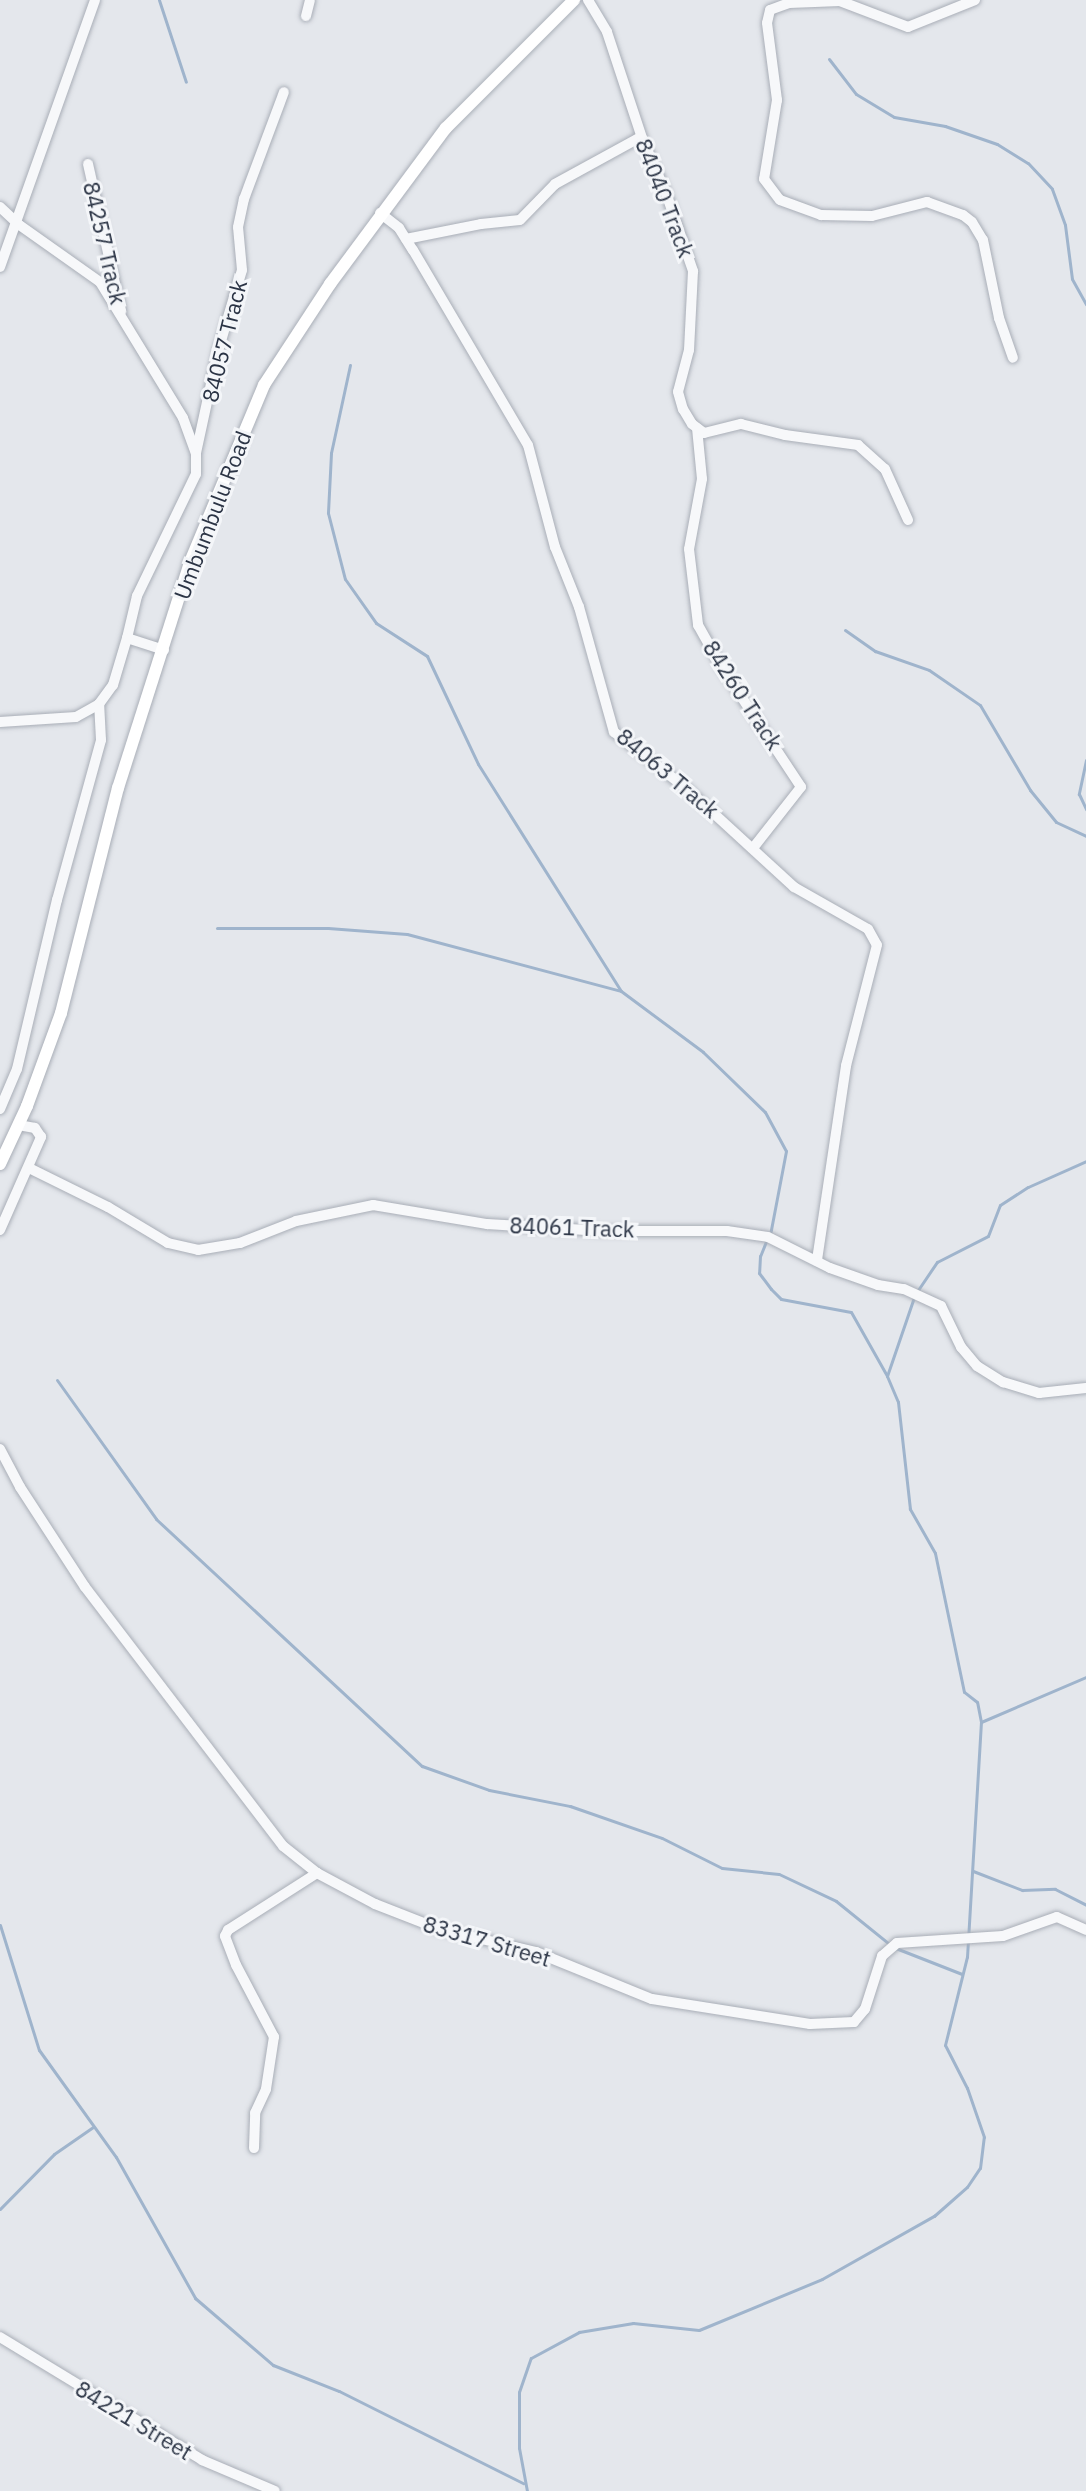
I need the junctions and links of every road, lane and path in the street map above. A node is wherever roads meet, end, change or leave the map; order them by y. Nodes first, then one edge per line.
1 (95, 0) edge
2 (310, 0) edge
3 (574, 0) edge
4 (588, 0) edge
5 (975, 0) edge
6 (306, 16) dead end
7 (284, 92) dead end
8 (641, 137) junction
9 (88, 164) dead end
10 (0, 207) edge
11 (380, 213) junction
12 (18, 224) junction
13 (406, 239) junction
14 (0, 267) edge
15 (123, 321) junction
16 (1013, 358) dead end
17 (697, 428) junction
18 (196, 453) junction
19 (908, 520) dead end
20 (127, 638) junction
21 (164, 650) junction
22 (99, 704) junction
23 (1, 720) edge
24 (753, 848) junction
25 (0, 1109) edge
26 (18, 1125) junction
27 (6, 1136) edge
28 (0, 1164) edge
29 (29, 1168) junction
30 (0, 1230) edge
31 (817, 1261) junction
32 (1086, 1388) edge
33 (0, 1449) edge
34 (317, 1873) junction
35 (1086, 1930) edge
36 (254, 2148) dead end
37 (0, 2337) edge
38 (275, 2491) edge

1 - 12 street
2 - 6 street
3 - 11 main road, Umbumbulu Road
4 - 8 street, 84040 Track
5 - 16 street
7 - 18 street, 84057 Track
8 - 13 street
8 - 17 street, 84040 Track
9 - 15 street, 84257 Track
10 - 12 street
11 - 13 street, 84063 Track
11 - 21 main road, Umbumbulu Road
12 - 14 street
12 - 15 street
13 - 24 street, 84063 Track
15 - 18 street
17 - 19 street
17 - 24 street, 84260 Track
18 - 20 street, 84057 Track
20 - 21 street
20 - 22 street, 84057 Track
21 - 26 main road, Umbumbulu Road
22 - 23 street
22 - 25 street
24 - 31 street, 84063 Track
26 - 27 main road, Umbumbulu Road
26 - 29 street
27 - 28 main road, Umbumbulu Road
29 - 30 street
29 - 31 street, 84061 Track
31 - 32 street, 84061 Track
33 - 34 street, 83317 Street
34 - 35 street, 83317 Street
34 - 36 street
37 - 38 street, 84221 Street

